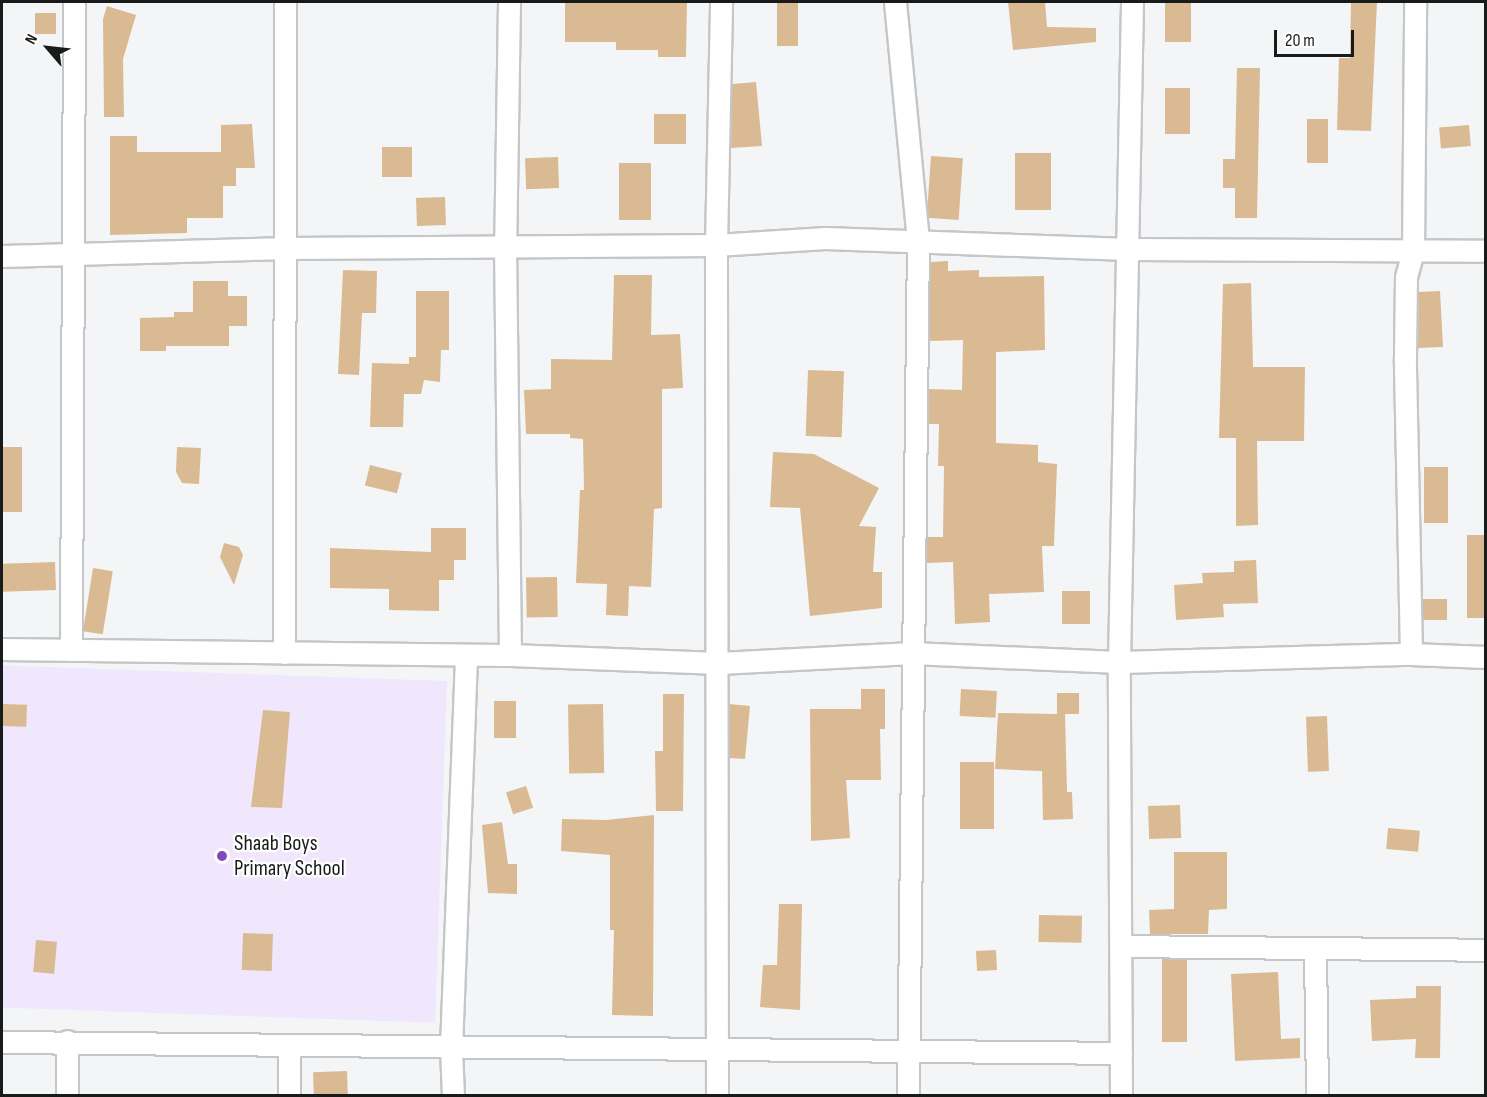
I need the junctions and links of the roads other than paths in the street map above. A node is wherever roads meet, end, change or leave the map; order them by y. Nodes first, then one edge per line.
1 (74, 2) edge
2 (285, 2) edge
3 (509, 2) edge
4 (721, 2) edge
5 (896, 2) edge
6 (1132, 2) edge
7 (1415, 2) edge
8 (918, 240) junction
9 (716, 245) junction
10 (505, 246) junction
11 (287, 248) junction
12 (1128, 249) junction
13 (1413, 251) junction
14 (1485, 251) edge
15 (75, 255) junction
16 (2, 256) edge
17 (2, 649) edge
18 (71, 650) junction
19 (284, 653) junction
20 (912, 653) junction
21 (1411, 654) junction
22 (466, 655) junction
23 (510, 655) junction
24 (1485, 657) edge
25 (1119, 662) junction
26 (719, 663) junction
27 (1121, 946) junction
28 (1315, 950) junction
29 (1485, 950) edge
30 (67, 1041) junction
31 (2, 1042) edge
32 (288, 1047) junction
33 (451, 1048) junction
34 (719, 1049) junction
35 (910, 1052) junction
36 (1121, 1053) junction
37 (67, 1095) edge
38 (289, 1095) edge
39 (453, 1095) edge
40 (717, 1095) edge
41 (909, 1095) edge
42 (1121, 1095) edge
43 (1317, 1095) edge

1 - 15 street
2 - 11 street
3 - 10 street
4 - 9 street
5 - 8 street
6 - 12 street
7 - 13 street
8 - 9 street
8 - 12 street
8 - 20 street
9 - 10 street
9 - 26 street
10 - 11 street
10 - 23 street
11 - 15 street
11 - 19 street
12 - 13 street
12 - 25 street
13 - 14 street
13 - 21 street
15 - 16 street
15 - 18 street
17 - 18 street
18 - 19 street
19 - 22 street
20 - 25 street
20 - 26 street
20 - 35 street
21 - 24 street
21 - 25 street
22 - 23 street
22 - 33 street
23 - 26 street
25 - 27 street
26 - 34 street
27 - 28 street
27 - 36 street
28 - 29 street
28 - 43 street
30 - 31 street
30 - 32 street
30 - 37 street
32 - 33 street
32 - 38 street
33 - 34 street
33 - 39 street
34 - 35 street
34 - 40 street
35 - 36 street
35 - 41 street
36 - 42 street

